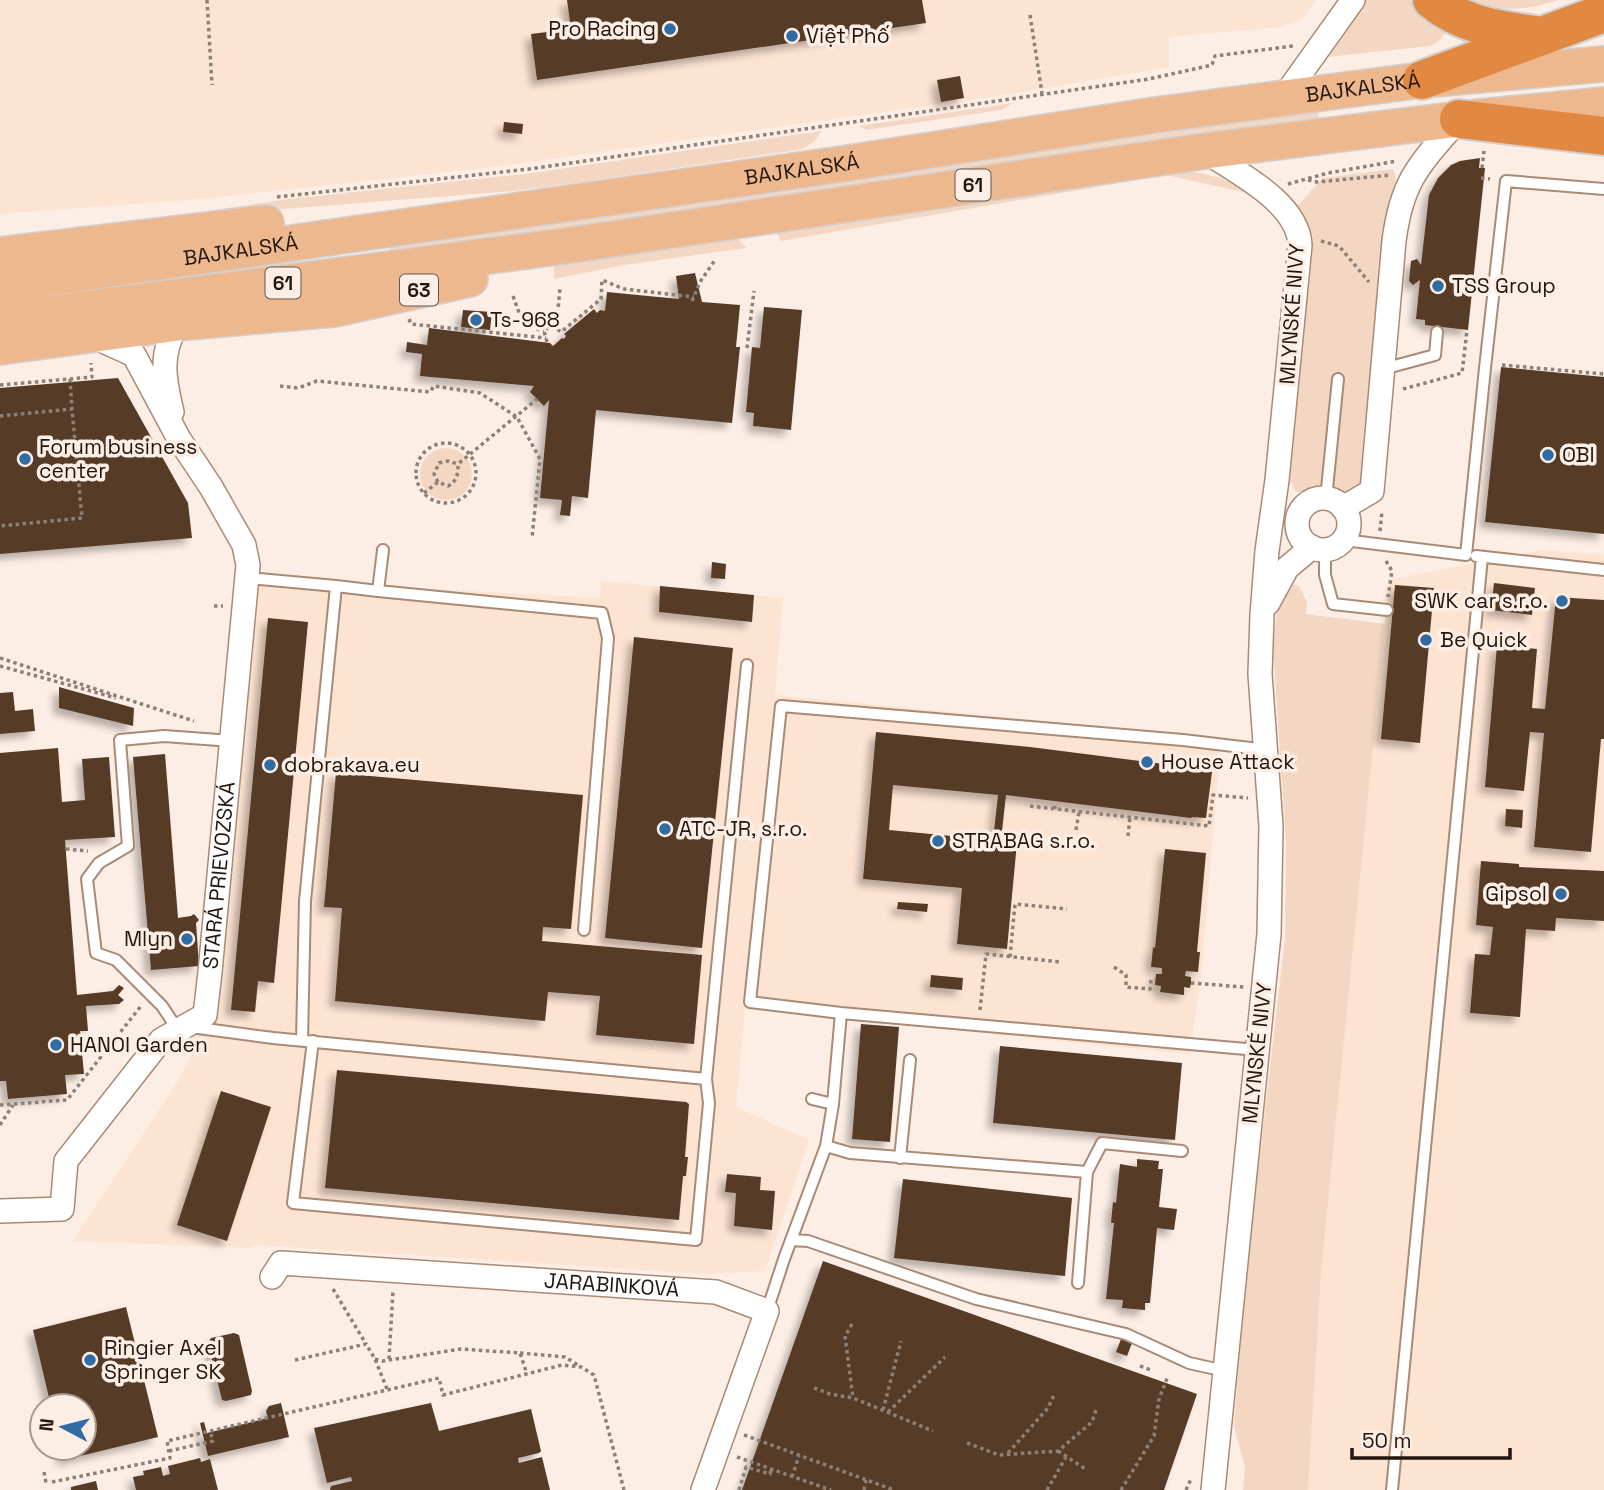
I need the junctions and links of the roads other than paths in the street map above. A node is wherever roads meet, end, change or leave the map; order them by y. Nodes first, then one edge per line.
1 (1353, 0) edge
2 (1432, 0) edge
3 (1604, 13) edge
4 (1538, 36) junction
5 (1604, 64) edge
6 (1422, 80) junction
7 (1283, 98) junction
8 (1604, 105) edge
9 (1459, 119) junction
10 (1604, 136) edge
11 (1205, 150) junction
12 (1604, 189) edge
13 (545, 206) junction
14 (565, 246) junction
15 (0, 255) edge
16 (0, 285) edge
17 (0, 320) edge
18 (178, 323) junction
19 (1437, 332) dead end
20 (0, 347) edge
21 (90, 349) junction
22 (1383, 369) junction
23 (1338, 379) dead end
24 (179, 439) junction
25 (1277, 480) junction
26 (1335, 504) junction
27 (1316, 537) junction
28 (383, 550) dead end
29 (1267, 551) junction
30 (1466, 555) junction
31 (1482, 557) junction
32 (1604, 570) edge
33 (248, 578) junction
34 (336, 586) junction
35 (378, 591) junction
36 (1387, 610) dead end
37 (1262, 615) junction
38 (747, 664) dead end
39 (232, 741) junction
40 (1267, 750) junction
41 (584, 930) dead end
42 (841, 1013) junction
43 (182, 1028) junction
44 (308, 1040) junction
45 (1257, 1050) junction
46 (910, 1060) dead end
47 (706, 1079) junction
48 (812, 1099) dead end
49 (833, 1104) junction
50 (826, 1146) junction
51 (1182, 1151) dead end
52 (900, 1158) junction
53 (1087, 1172) junction
54 (0, 1211) edge
55 (791, 1240) junction
56 (272, 1277) dead end
57 (1078, 1283) dead end
58 (767, 1311) junction
59 (1225, 1371) junction
60 (703, 1490) edge
61 (1213, 1490) edge
62 (1392, 1490) edge

1 - 7 street
2 - 4 highway
3 - 4 highway, 61
4 - 6 highway, 61
5 - 6 main road, BAJKALSKÁ
6 - 7 main road, BAJKALSKÁ / 61
7 - 13 main road, BAJKALSKÁ / 61
8 - 9 main road, BAJKALSKÁ
9 - 10 highway
9 - 11 main road, BAJKALSKÁ / 61
9 - 22 street
11 - 14 main road, BAJKALSKÁ / 61
11 - 25 street, MLYNSKÉ NIVY
12 - 30 lane
13 - 15 main road
13 - 16 main road, BAJKALSKÁ / 61
14 - 17 main road, BAJKALSKÁ / 61
14 - 18 main road, 63
18 - 21 main road, 63
18 - 24 street, STARÁ PRIEVOZSKÁ
19 - 22 lane
20 - 21 main road, 63
21 - 24 street, STARÁ PRIEVOZSKÁ
22 - 26 street, MLYNSKÉ NIVY
23 - 26 lane
24 - 33 street, STARÁ PRIEVOZSKÁ
25 - 27 street
25 - 29 street, MLYNSKÉ NIVY
26 - 27 street, MLYNSKÉ NIVY
26 - 27 street
27 - 29 street, MLYNSKÉ NIVY
27 - 30 lane
27 - 36 lane
27 - 37 street, MLYNSKÉ NIVY
28 - 35 lane
29 - 37 street, MLYNSKÉ NIVY
30 - 31 lane
31 - 32 lane
31 - 62 lane
33 - 34 lane
33 - 39 street, STARÁ PRIEVOZSKÁ
34 - 35 lane
34 - 44 lane
35 - 41 lane
37 - 40 street, MLYNSKÉ NIVY
38 - 47 lane
39 - 43 street, STARÁ PRIEVOZSKÁ
39 - 43 lane
40 - 42 lane
40 - 45 street, MLYNSKÉ NIVY
42 - 45 lane
42 - 49 lane
43 - 44 lane
43 - 54 street, STARÁ PRIEVOZSKÁ
44 - 47 lane
44 - 47 lane
45 - 59 street, MLYNSKÉ NIVY
46 - 52 lane
48 - 49 lane
49 - 50 lane
50 - 52 lane
50 - 55 lane
51 - 53 lane
52 - 53 lane
53 - 57 lane
55 - 58 lane
55 - 59 lane
56 - 58 street, JARABINKOVÁ
58 - 60 street
59 - 61 street, MLYNSKÉ NIVY

